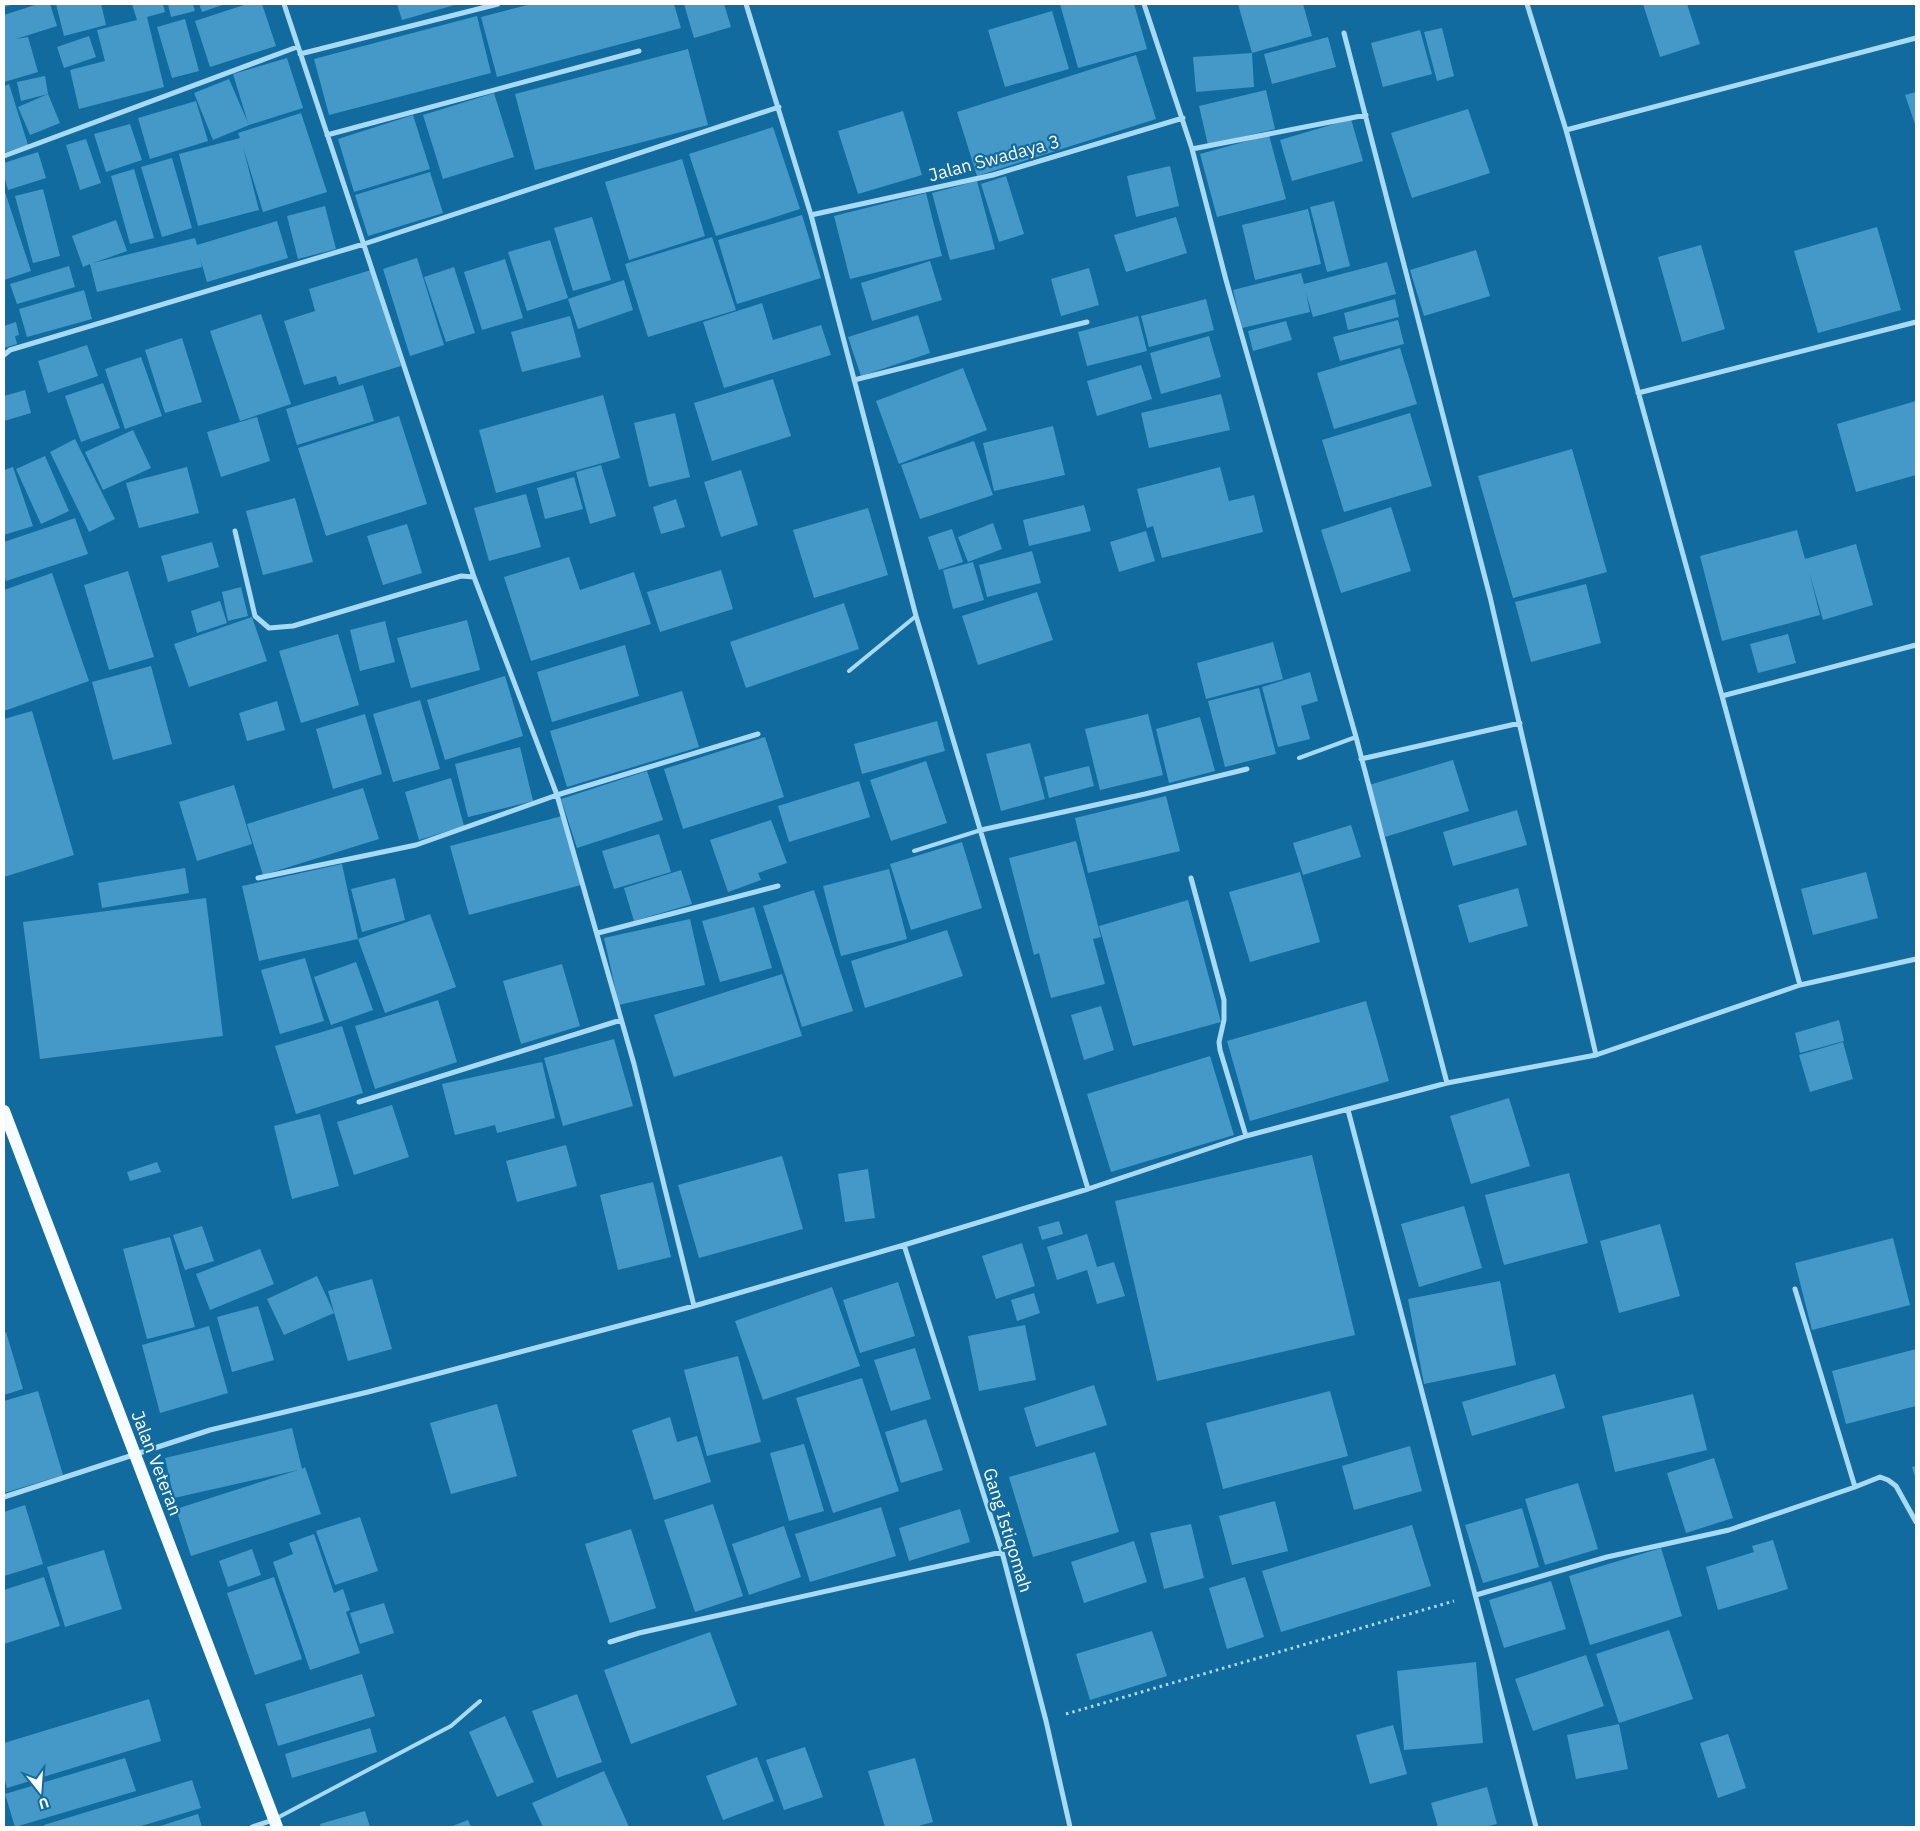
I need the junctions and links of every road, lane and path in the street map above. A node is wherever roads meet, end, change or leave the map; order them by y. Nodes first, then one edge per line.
1 (284, 4) edge
2 (498, 4) edge
3 (746, 4) edge
4 (1144, 4) edge
5 (1527, 4) edge
6 (1344, 32) dead end
7 (1916, 38) edge
8 (297, 47) junction
9 (639, 51) dead end
10 (300, 54) junction
11 (779, 107) junction
12 (1366, 115) junction
13 (1183, 118) junction
14 (1566, 130) junction
15 (326, 135) junction
16 (1192, 150) junction
17 (4, 156) edge
18 (811, 215) junction
19 (364, 244) junction
20 (1087, 322) dead end
21 (1916, 322) edge
22 (4, 354) edge
23 (854, 380) junction
24 (1638, 394) junction
25 (235, 531) dead end
26 (474, 576) junction
27 (916, 616) junction
28 (1916, 645) edge
29 (849, 671) dead end
30 (1722, 696) junction
31 (1520, 723) junction
32 (758, 734) dead end
33 (1356, 737) junction
34 (1298, 758) dead end
35 (1361, 759) junction
36 (1248, 768) dead end
37 (557, 795) junction
38 (981, 830) junction
39 (914, 851) dead end
40 (258, 878) dead end
41 (1191, 878) dead end
42 (778, 886) dead end
43 (598, 933) junction
44 (1916, 959) edge
45 (1800, 985) junction
46 (621, 1020) junction
47 (1596, 1055) junction
48 (1447, 1083) junction
49 (360, 1102) dead end
50 (1348, 1110) junction
51 (4, 1111) edge
52 (7, 1131) edge
53 (1246, 1136) junction
54 (1088, 1189) junction
55 (904, 1245) junction
56 (1795, 1289) dead end
57 (694, 1306) junction
58 (135, 1455) junction
59 (1855, 1488) junction
60 (4, 1497) edge
61 (1916, 1522) edge
62 (1002, 1552) junction
63 (1476, 1595) junction
64 (610, 1642) dead end
65 (480, 1701) dead end
66 (1046, 1720) junction
67 (275, 1824) edge
68 (252, 1827) edge
69 (1070, 1827) edge
70 (1536, 1827) edge

1 - 8 street
2 - 10 street
3 - 11 street
4 - 13 street
5 - 14 street
6 - 12 street
7 - 14 street
8 - 10 street
8 - 17 street
9 - 15 street
10 - 15 street
11 - 18 street
11 - 19 street
12 - 16 street
12 - 31 street
13 - 16 street
13 - 18 street, Jalan Swadaya 3
14 - 24 street
15 - 19 street
16 - 33 street
18 - 23 street
19 - 22 street
19 - 26 street
20 - 23 street
21 - 24 street
23 - 27 street
24 - 30 street
25 - 26 street
26 - 37 street
27 - 29 lane
27 - 38 street
28 - 30 street
30 - 45 street
31 - 35 street
31 - 47 street
32 - 37 street
33 - 34 lane
33 - 35 street
35 - 48 street
36 - 38 street
37 - 40 street
37 - 43 street
38 - 39 lane
38 - 54 street
41 - 53 street
42 - 43 street
43 - 46 street
44 - 45 street
45 - 47 street
46 - 49 street
46 - 57 street
47 - 48 street
48 - 50 street
50 - 53 street
50 - 63 street
51 - 52 main road, Jalan Veteran
52 - 58 main road, Jalan Veteran
53 - 54 street
54 - 55 street
55 - 57 street
55 - 62 street, Gang Istiqomah
56 - 59 street
57 - 58 street
58 - 60 street
58 - 67 main road, Jalan Veteran
59 - 61 street
59 - 63 street
62 - 64 street
62 - 66 street, Gang Istiqomah
63 - 66 path
63 - 70 street
65 - 67 lane
66 - 69 street, Gang Istiqomah
67 - 68 street

